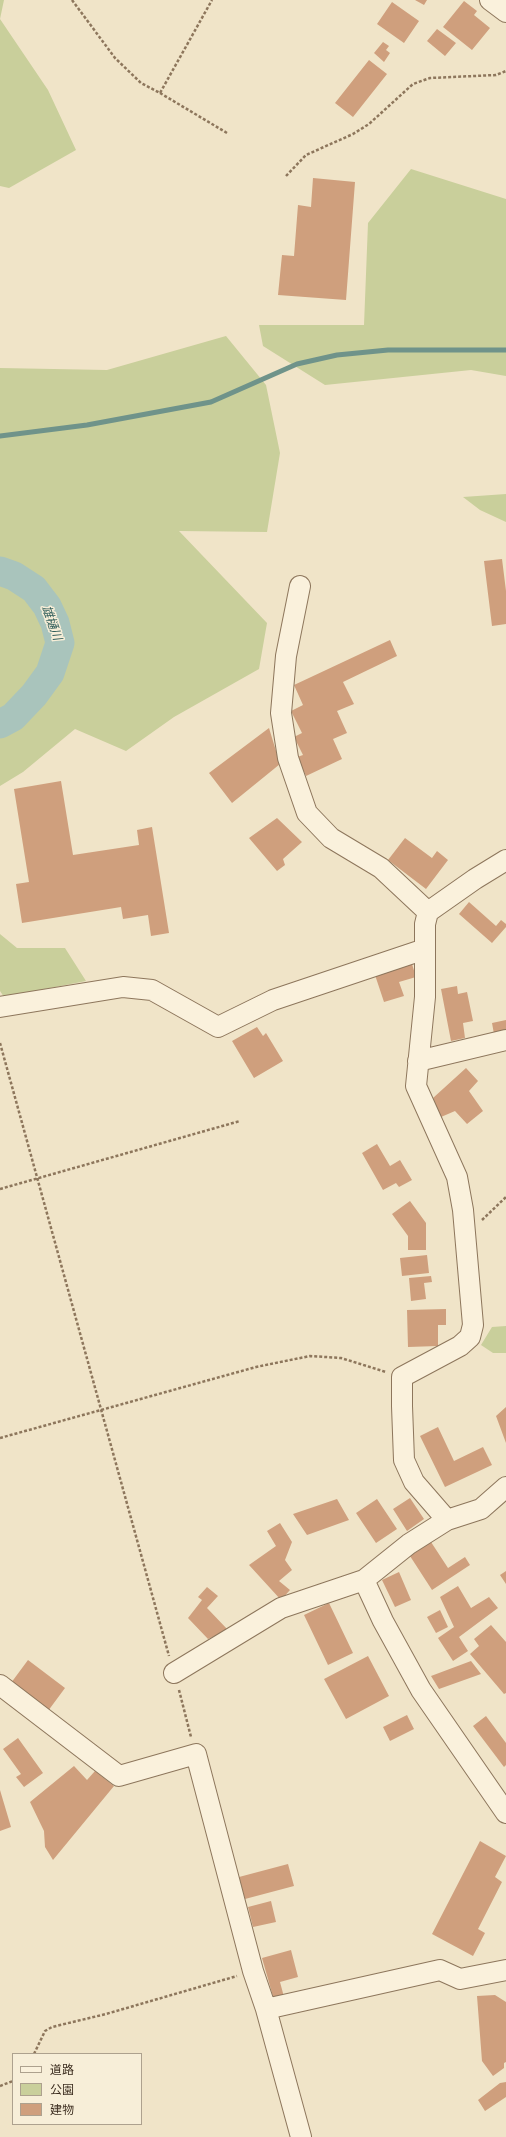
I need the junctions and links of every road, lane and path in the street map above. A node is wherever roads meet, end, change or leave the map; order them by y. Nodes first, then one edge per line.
1 (72, 0) edge
2 (212, 0) edge
3 (506, 72) edge
4 (160, 93) junction
5 (227, 133) dead end
6 (286, 176) dead end
7 (300, 586) dead end
8 (506, 860) edge
9 (428, 912) junction
10 (425, 949) junction
11 (0, 1007) edge
12 (506, 1040) edge
13 (0, 1043) edge
14 (418, 1061) junction
15 (240, 1121) dead end
16 (37, 1179) junction
17 (0, 1189) edge
18 (506, 1197) edge
19 (465, 1235) junction
20 (402, 1377) junction
21 (102, 1410) junction
22 (0, 1438) edge
23 (506, 1487) edge
24 (447, 1520) junction
25 (364, 1580) junction
26 (174, 1673) junction
27 (0, 1686) edge
28 (196, 1754) junction
29 (506, 1813) edge
30 (506, 1970) edge
31 (253, 1971) junction
32 (266, 2009) junction
33 (35, 2053) edge
34 (12, 2081) edge
35 (0, 2086) edge
36 (301, 2137) edge

1 - 4 path
2 - 4 path
3 - 6 path
4 - 5 path
7 - 9 street
8 - 9 street
9 - 10 street
10 - 11 street
10 - 14 street
12 - 14 street
13 - 16 path
14 - 19 street
15 - 16 path
16 - 17 path
16 - 21 path
18 - 19 path
19 - 20 street
20 - 21 path
20 - 24 street
21 - 22 path
21 - 26 path
23 - 24 street
24 - 25 street
25 - 26 street
25 - 29 street
26 - 28 path
27 - 28 street
28 - 31 street
30 - 32 street
31 - 32 street
31 - 33 path
32 - 36 street
34 - 35 path

